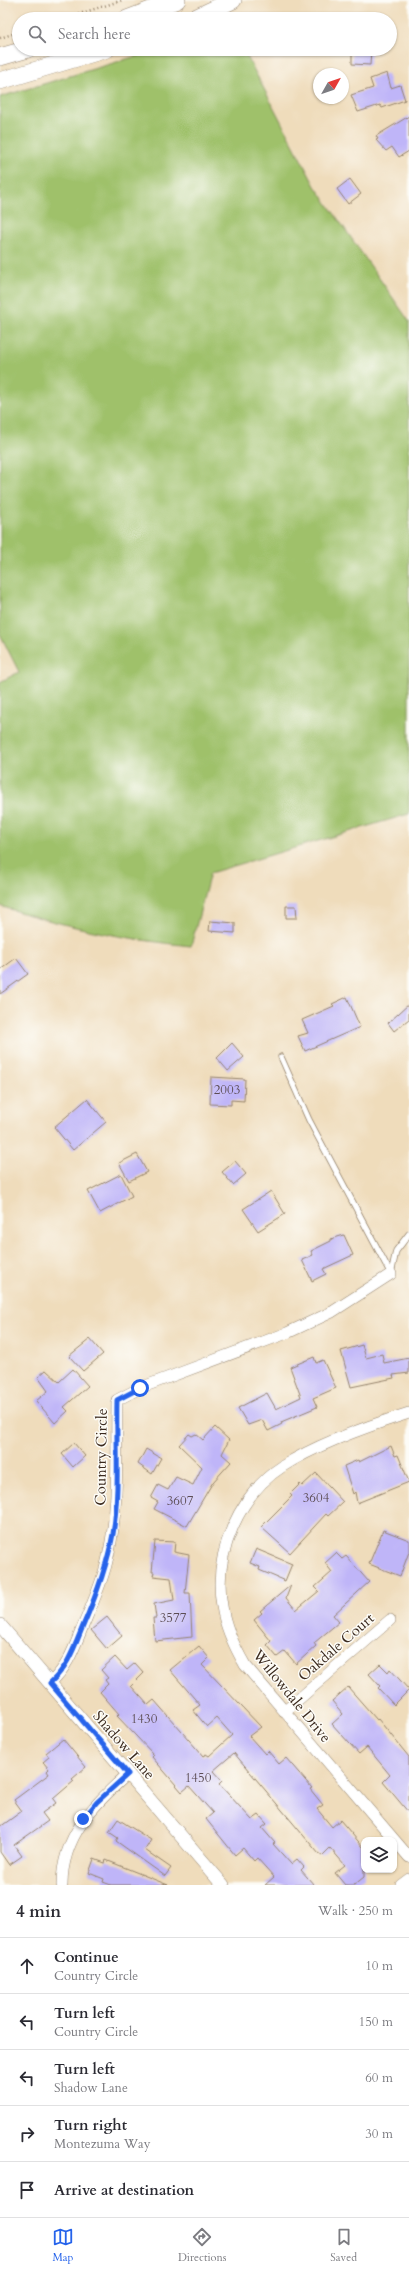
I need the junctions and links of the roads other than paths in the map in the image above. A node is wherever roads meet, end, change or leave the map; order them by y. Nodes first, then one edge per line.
1 (177, 0) edge
2 (233, 0) edge
3 (145, 12) edge
4 (208, 12) edge
5 (12, 54) edge
6 (84, 56) edge
7 (0, 57) edge
8 (0, 81) edge
9 (281, 1057) dead end
10 (409, 1234) edge
11 (391, 1274) junction
12 (409, 1413) edge
13 (390, 1620) dead end
14 (0, 1625) edge
15 (50, 1683) junction
16 (284, 1712) junction
17 (128, 1774) junction
18 (409, 1857) edge
19 (409, 1879) edge
20 (62, 1885) edge
21 (224, 1885) edge
22 (401, 1885) edge

1 - 3 main road
2 - 4 main road
5 - 7 main road
6 - 8 main road
9 - 11 lane
10 - 11 lane
11 - 15 street, Country Circle
12 - 16 street, Willowdale Drive
13 - 16 street, Oakdale Court
14 - 15 street, Shadow Lane
15 - 17 street, Shadow Lane
16 - 18 street, Willowdale Drive
17 - 20 street
17 - 21 street, Shadow Lane
19 - 22 street

